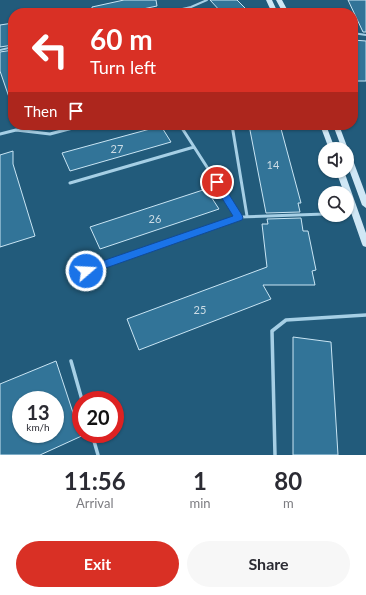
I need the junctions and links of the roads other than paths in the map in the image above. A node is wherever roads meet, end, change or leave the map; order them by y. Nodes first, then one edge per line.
1 (207, 0) edge
2 (187, 8) edge
3 (16, 130) edge
4 (16, 130) edge
5 (65, 130) edge
6 (183, 130) edge
7 (233, 130) edge
8 (325, 130) edge
9 (338, 130) edge
10 (0, 134) edge
11 (329, 142) edge
12 (342, 142) edge
13 (194, 147) junction
14 (354, 173) edge
15 (70, 183) dead end
16 (366, 205) edge
17 (318, 214) edge
18 (247, 216) junction
19 (239, 218) junction
20 (354, 219) edge
21 (366, 244) edge
22 (86, 271) dead end
23 (366, 315) edge
24 (71, 361) dead end
25 (79, 391) edge
26 (95, 443) edge
27 (98, 455) edge
28 (275, 455) edge

1 - 2 lane
3 - 5 lane
4 - 10 lane
6 - 13 lane
7 - 18 lane
8 - 11 main road
9 - 12 main road
13 - 15 lane
13 - 19 lane
14 - 16 main road
17 - 18 lane
18 - 19 lane
19 - 22 lane
20 - 21 main road
23 - 28 lane
24 - 25 lane
26 - 27 lane

